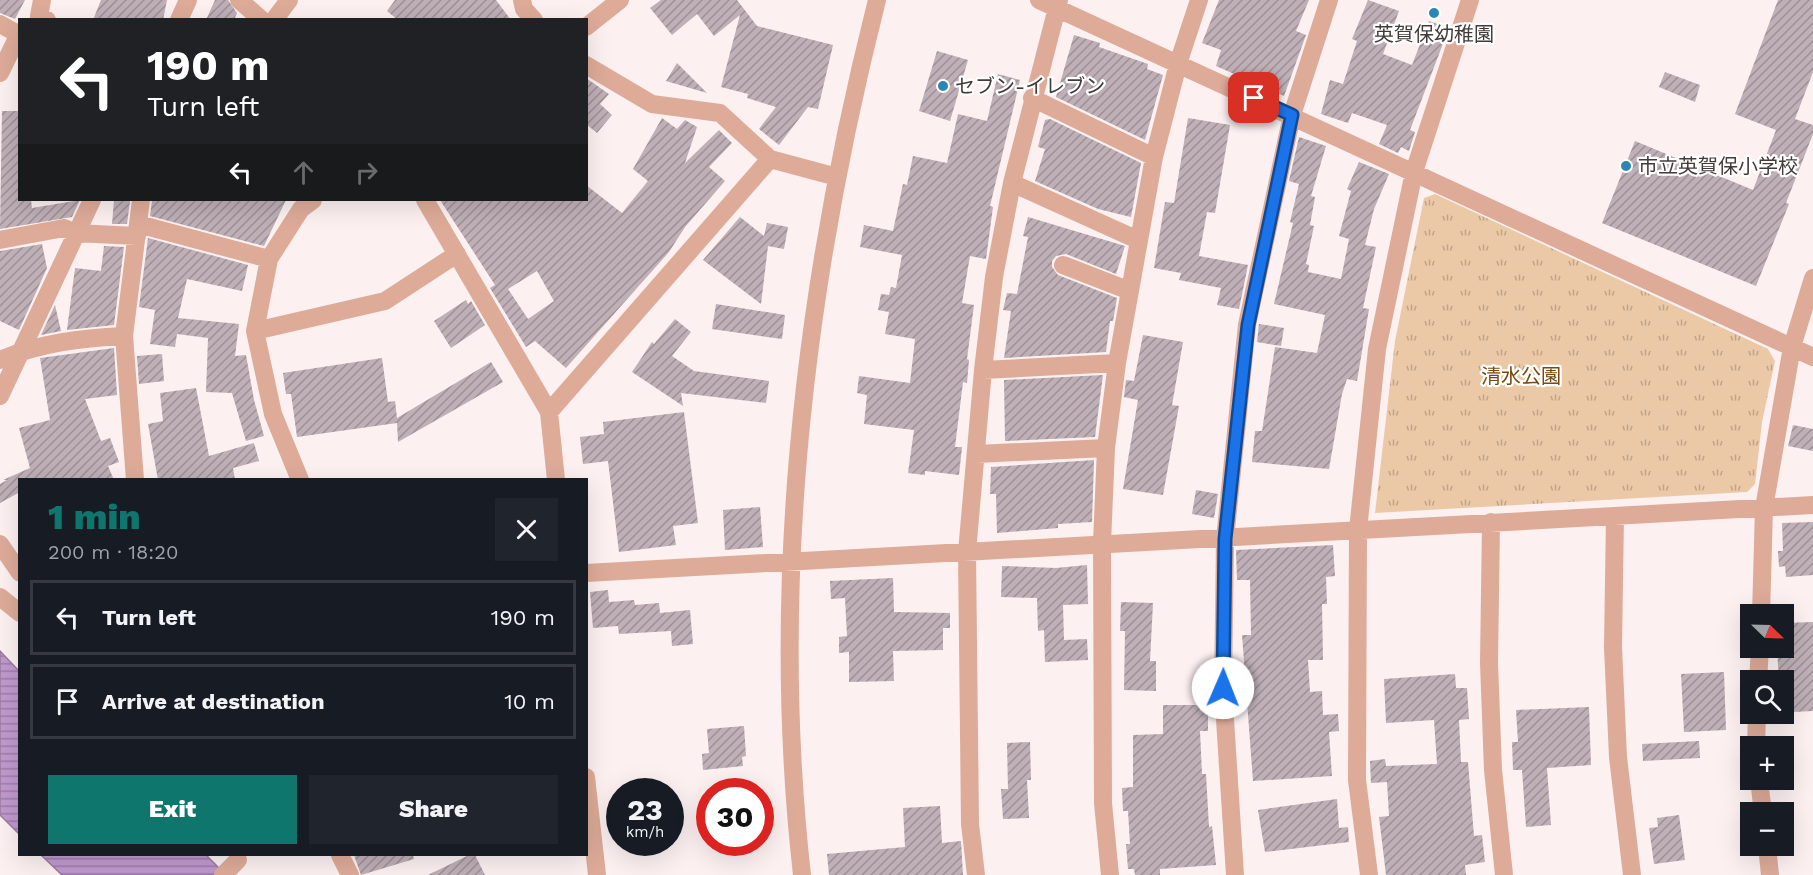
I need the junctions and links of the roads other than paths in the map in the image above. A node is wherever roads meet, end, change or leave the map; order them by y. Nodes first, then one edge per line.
1 (188, 0) edge
2 (238, 0) edge
3 (289, 0) edge
4 (522, 0) edge
5 (620, 0) edge
6 (877, 0) edge
7 (1039, 0) edge
8 (1199, 0) edge
9 (1329, 0) edge
10 (1470, 0) edge
11 (1057, 4) edge
12 (180, 18) edge
13 (260, 18) edge
14 (276, 18) edge
15 (532, 18) edge
16 (0, 24) edge
17 (588, 25) edge
18 (18, 33) edge
19 (18, 35) edge
20 (1178, 64) junction
21 (588, 66) edge
22 (0, 73) edge
23 (1032, 98) junction
24 (1292, 115) junction
25 (1154, 157) junction
26 (770, 159) junction
27 (1414, 172) junction
28 (837, 177) junction
29 (1012, 183) junction
30 (91, 201) edge
31 (141, 201) edge
32 (312, 201) edge
33 (427, 201) edge
34 (138, 230) junction
35 (75, 233) junction
36 (0, 240) edge
37 (1138, 240) junction
38 (457, 254) junction
39 (269, 259) junction
40 (1064, 265) dead end
41 (1813, 278) edge
42 (1130, 291) junction
43 (255, 331) junction
44 (124, 336) junction
45 (1792, 347) junction
46 (22, 350) junction
47 (1813, 357) edge
48 (0, 360) edge
49 (1117, 363) junction
50 (983, 370) junction
51 (0, 396) edge
52 (549, 412) junction
53 (1106, 448) junction
54 (976, 454) junction
55 (135, 478) edge
56 (299, 478) edge
57 (556, 478) edge
58 (1813, 505) edge
59 (1764, 508) junction
60 (1615, 516) junction
61 (1491, 522) junction
62 (1358, 530) junction
63 (1225, 539) junction
64 (1102, 543) junction
65 (0, 544) edge
66 (967, 552) junction
67 (792, 563) junction
68 (18, 570) edge
69 (588, 573) edge
70 (0, 597) edge
71 (1761, 604) edge
72 (18, 611) edge
73 (588, 795) edge
74 (340, 856) edge
75 (1768, 856) edge
76 (238, 860) dead end
77 (223, 875) edge
78 (350, 875) edge
79 (597, 875) edge
80 (802, 875) edge
81 (976, 875) edge
82 (1110, 875) edge
83 (1235, 875) edge
84 (1369, 875) edge
85 (1504, 875) edge
86 (1632, 875) edge
87 (1770, 875) edge

1 - 12 street
2 - 13 street
3 - 14 street
4 - 15 street
5 - 17 street
6 - 28 street
7 - 11 street
8 - 20 street
9 - 24 street
10 - 27 street
11 - 20 street
11 - 23 street
16 - 18 street
19 - 22 street
20 - 24 street
20 - 25 street
21 - 26 street
23 - 25 street
23 - 29 street
24 - 27 street
24 - 63 street
25 - 37 street
26 - 28 street
26 - 52 street
27 - 45 street
27 - 62 street
28 - 67 street
29 - 37 street
29 - 50 street
30 - 35 street
31 - 34 street
32 - 39 street
33 - 38 street
34 - 35 street
34 - 39 street
34 - 44 street
35 - 36 street
35 - 46 street
37 - 42 street
38 - 43 street
38 - 52 street
39 - 43 street
40 - 42 street
41 - 45 street
42 - 49 street
43 - 56 street
44 - 46 street
44 - 55 street
45 - 47 street
45 - 59 street
46 - 48 street
46 - 51 street
49 - 50 street
49 - 53 street
50 - 54 street
52 - 57 street
53 - 54 street
53 - 64 street
54 - 66 street
58 - 59 street
59 - 60 street
59 - 71 street
60 - 61 street
60 - 86 street
61 - 62 street
61 - 85 street
62 - 63 street
62 - 84 street
63 - 64 street
63 - 83 street
64 - 66 street
64 - 82 street
65 - 68 street
66 - 67 street
66 - 81 street
67 - 69 street
67 - 80 street
70 - 72 street
73 - 79 street
74 - 78 street
75 - 87 street
76 - 77 street

